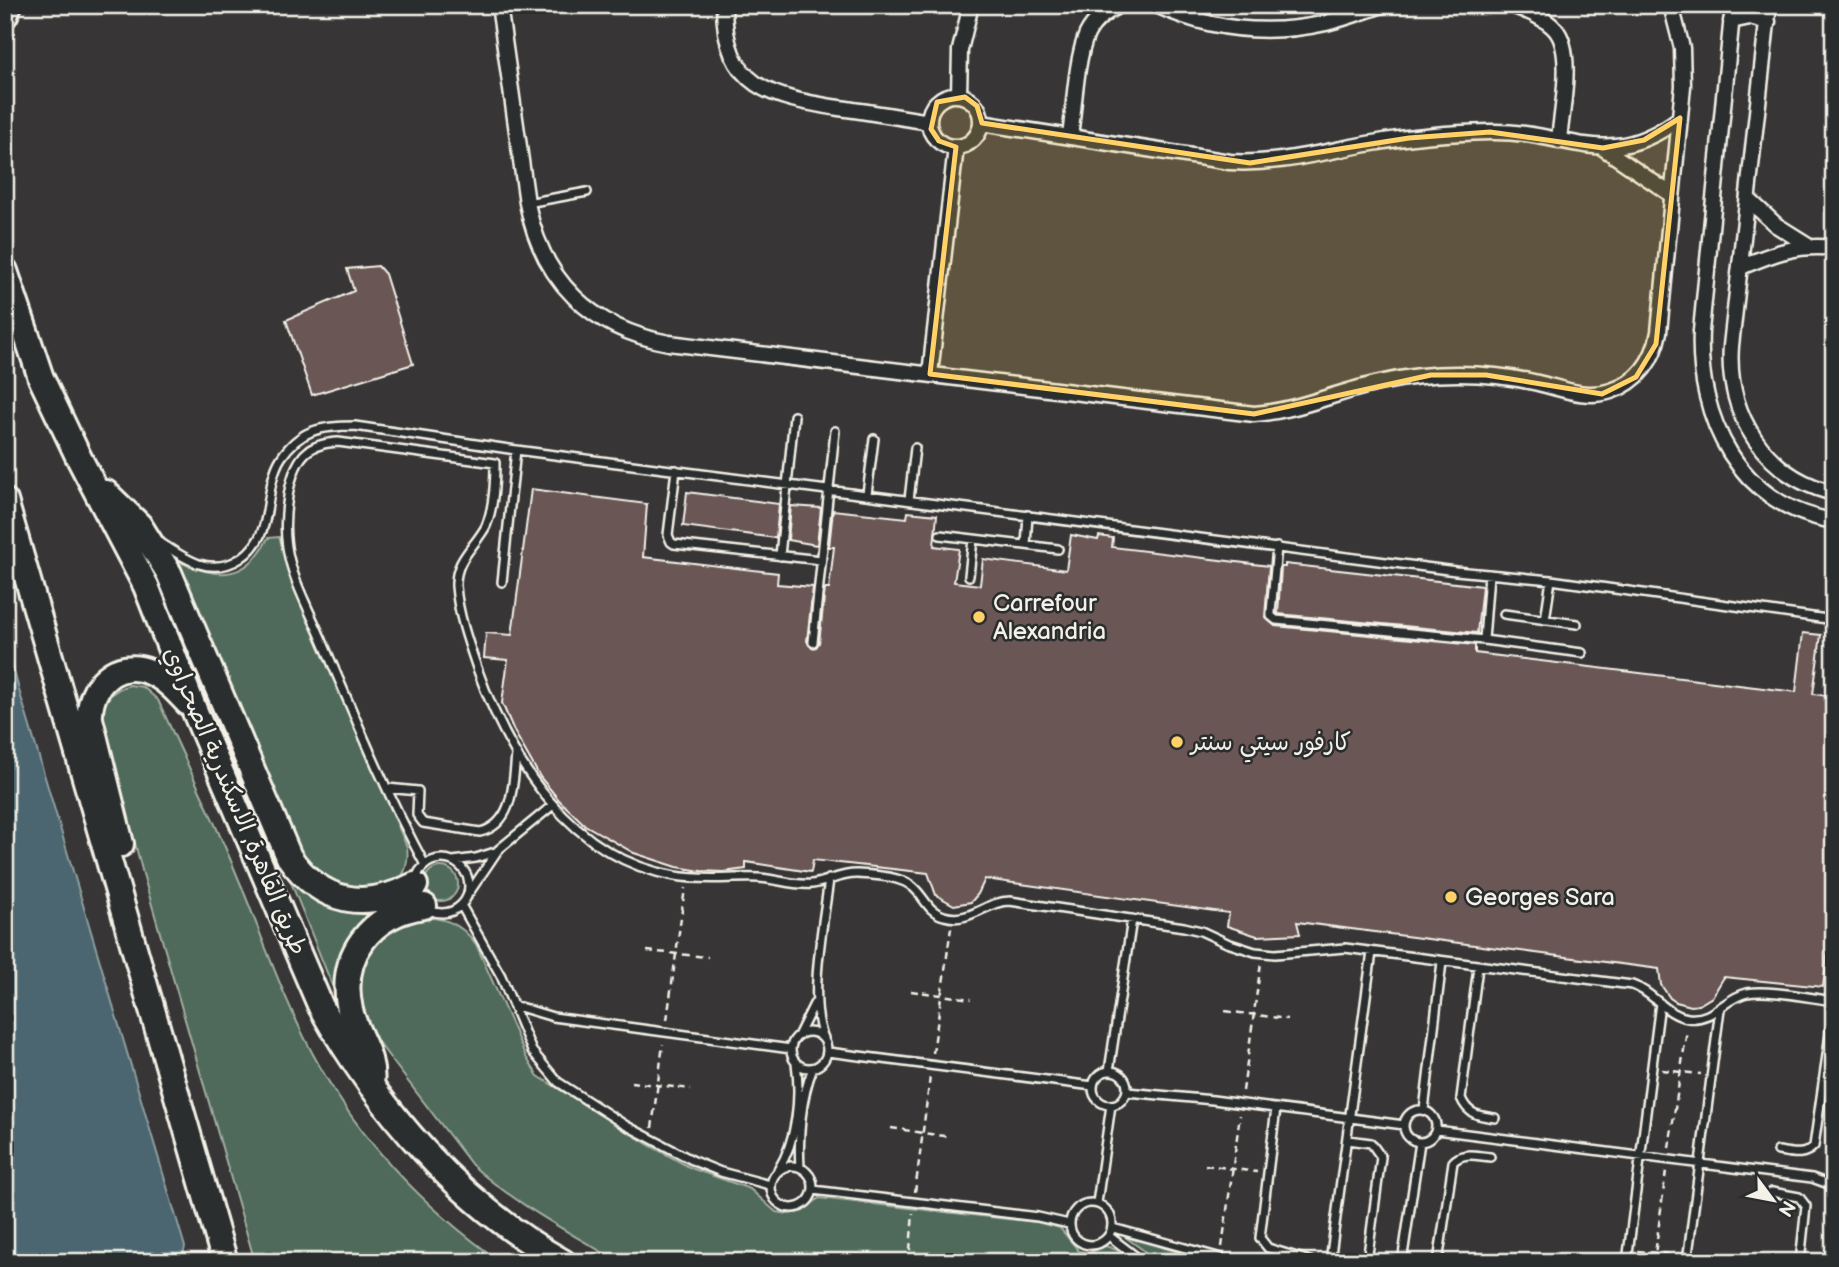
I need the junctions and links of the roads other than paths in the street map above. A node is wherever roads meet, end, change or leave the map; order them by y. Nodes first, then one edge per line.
1 (9, 5) edge
2 (499, 5) edge
3 (724, 5) edge
4 (971, 5) edge
5 (1119, 5) edge
6 (1156, 5) edge
7 (1383, 5) edge
8 (1512, 5) edge
9 (1671, 5) edge
10 (1733, 5) edge
11 (1769, 5) edge
12 (5, 15) edge
13 (1731, 21) junction
14 (1768, 22) junction
15 (959, 95) junction
16 (1680, 118) junction
17 (929, 122) junction
18 (981, 123) junction
19 (1070, 137) junction
20 (1559, 141) junction
21 (956, 147) junction
22 (1603, 148) junction
23 (587, 192) dead end
24 (1672, 195) junction
25 (1748, 199) junction
26 (527, 203) junction
27 (1808, 245) junction
28 (1834, 248) edge
29 (1741, 267) junction
30 (5, 271) edge
31 (930, 374) junction
32 (794, 416) dead end
33 (835, 431) dead end
34 (874, 439) dead end
35 (495, 446) junction
36 (915, 447) dead end
37 (516, 450) junction
38 (495, 463) junction
39 (676, 470) junction
40 (93, 484) junction
41 (787, 485) junction
42 (829, 490) junction
43 (1834, 493) edge
44 (867, 494) junction
45 (909, 500) junction
46 (5, 501) edge
47 (1028, 515) junction
48 (1834, 521) edge
49 (139, 525) junction
50 (940, 535) dead end
51 (973, 539) junction
52 (1026, 545) junction
53 (1277, 547) junction
54 (1058, 549) dead end
55 (780, 556) junction
56 (821, 560) junction
57 (1489, 574) junction
58 (969, 576) dead end
59 (1551, 580) junction
60 (502, 582) dead end
61 (1504, 614) dead end
62 (1545, 620) junction
63 (1834, 620) edge
64 (1577, 624) dead end
65 (1484, 640) junction
66 (813, 642) dead end
67 (1582, 653) dead end
68 (195, 712) junction
69 (516, 754) junction
70 (387, 788) junction
71 (553, 805) junction
72 (498, 850) junction
73 (453, 861) junction
74 (829, 879) junction
75 (422, 885) junction
76 (467, 897) junction
77 (121, 904) junction
78 (461, 905) junction
79 (1132, 919) junction
80 (1372, 952) junction
81 (1442, 962) junction
82 (1478, 967) junction
83 (815, 1000) junction
84 (1660, 1003) junction
85 (1834, 1004) edge
86 (513, 1005) junction
87 (1720, 1009) junction
88 (797, 1036) junction
89 (824, 1038) junction
90 (791, 1049) junction
91 (828, 1052) junction
92 (796, 1062) junction
93 (813, 1068) junction
94 (1109, 1071) junction
95 (1093, 1086) junction
96 (371, 1087) junction
97 (1127, 1092) junction
98 (1111, 1105) junction
99 (1276, 1108) junction
100 (1424, 1110) junction
101 (1495, 1118) dead end
102 (1351, 1120) junction
103 (1404, 1125) junction
104 (1436, 1130) junction
105 (1348, 1140) junction
106 (1420, 1142) junction
107 (1778, 1151) dead end
108 (1490, 1157) dead end
109 (1640, 1157) junction
110 (1701, 1164) junction
111 (800, 1167) junction
112 (778, 1170) junction
113 (770, 1185) junction
114 (1834, 1186) edge
115 (813, 1190) junction
116 (1772, 1192) dead end
117 (1097, 1203) junction
118 (1069, 1224) junction
119 (1111, 1232) junction
120 (1687, 1259) edge
121 (225, 1262) edge
122 (563, 1262) edge
123 (1143, 1262) edge
124 (1236, 1262) edge
125 (1312, 1262) edge
126 (1330, 1262) edge
127 (1367, 1262) edge
128 (1402, 1262) edge
129 (1438, 1262) edge
130 (1626, 1262) edge
131 (1800, 1262) edge

1 - 12 highway
2 - 26 street
3 - 17 street
4 - 15 street
5 - 19 street
6 - 7 street
8 - 20 street
9 - 16 street
10 - 13 street
11 - 14 street
13 - 14 street
13 - 48 street
14 - 25 street
15 - 17 street
15 - 18 street
16 - 22 street
16 - 24 street
17 - 21 street
18 - 19 street
18 - 21 street
19 - 20 street
20 - 22 street
21 - 31 street
22 - 24 street
23 - 26 lane
24 - 31 street
25 - 27 street
25 - 29 street
26 - 31 street
27 - 28 street
27 - 29 street
29 - 43 street
30 - 40 highway, طريق القاهرة, الاسكندرية الصحراوي
32 - 41 lane
33 - 42 lane
34 - 44 lane
35 - 37 lane
35 - 38 lane
35 - 49 lane
36 - 45 lane
37 - 39 lane
37 - 60 lane
38 - 69 lane
38 - 70 lane
39 - 41 lane
39 - 55 lane
40 - 49 highway
40 - 68 highway, طريق القاهرة, الاسكندرية الصحراوي
41 - 42 lane
41 - 55 lane
42 - 44 lane
42 - 56 lane
44 - 45 lane
45 - 47 lane
46 - 77 highway
47 - 52 lane
47 - 53 lane
49 - 75 highway
50 - 51 lane
51 - 52 lane
51 - 58 lane
52 - 54 lane
53 - 57 lane
53 - 65 lane
55 - 56 lane
56 - 66 lane
57 - 59 lane
57 - 65 lane
59 - 62 lane
59 - 63 lane
61 - 62 lane
62 - 64 lane
65 - 67 lane
68 - 77 highway
68 - 96 highway, طريق القاهرة, الاسكندرية الصحراوي
69 - 70 lane
69 - 71 lane
70 - 75 lane
71 - 72 lane
71 - 74 lane
72 - 73 lane
72 - 76 lane
73 - 75 lane
73 - 76 lane
74 - 79 lane
74 - 83 lane
75 - 78 lane
75 - 96 highway
76 - 78 lane
77 - 121 highway
78 - 86 lane
79 - 80 lane
79 - 94 lane
80 - 81 lane
80 - 102 lane
81 - 82 lane
81 - 100 lane
82 - 84 lane
82 - 101 lane
83 - 88 lane
83 - 89 lane
84 - 87 lane
84 - 109 lane
85 - 87 lane
85 - 107 lane
86 - 90 lane
86 - 113 lane
87 - 110 lane
88 - 89 lane
88 - 90 lane
89 - 91 lane
90 - 92 lane
91 - 93 lane
91 - 95 lane
92 - 93 lane
92 - 112 lane
93 - 111 lane
94 - 95 lane
94 - 97 lane
95 - 98 lane
96 - 122 highway, طريق القاهرة, الاسكندرية الصحراوي
97 - 98 lane
97 - 99 lane
98 - 117 lane
99 - 102 lane
99 - 125 lane
100 - 103 lane
100 - 104 lane
102 - 103 lane
102 - 105 lane
103 - 106 lane
104 - 106 lane
104 - 109 lane
105 - 126 lane
105 - 127 lane
106 - 128 lane
108 - 129 lane
109 - 110 lane
109 - 130 lane
110 - 114 lane
110 - 120 lane
111 - 112 lane
111 - 115 lane
112 - 113 lane
113 - 115 lane
115 - 118 lane
116 - 131 lane
117 - 118 lane
117 - 119 lane
118 - 119 lane
119 - 123 lane
119 - 124 lane

